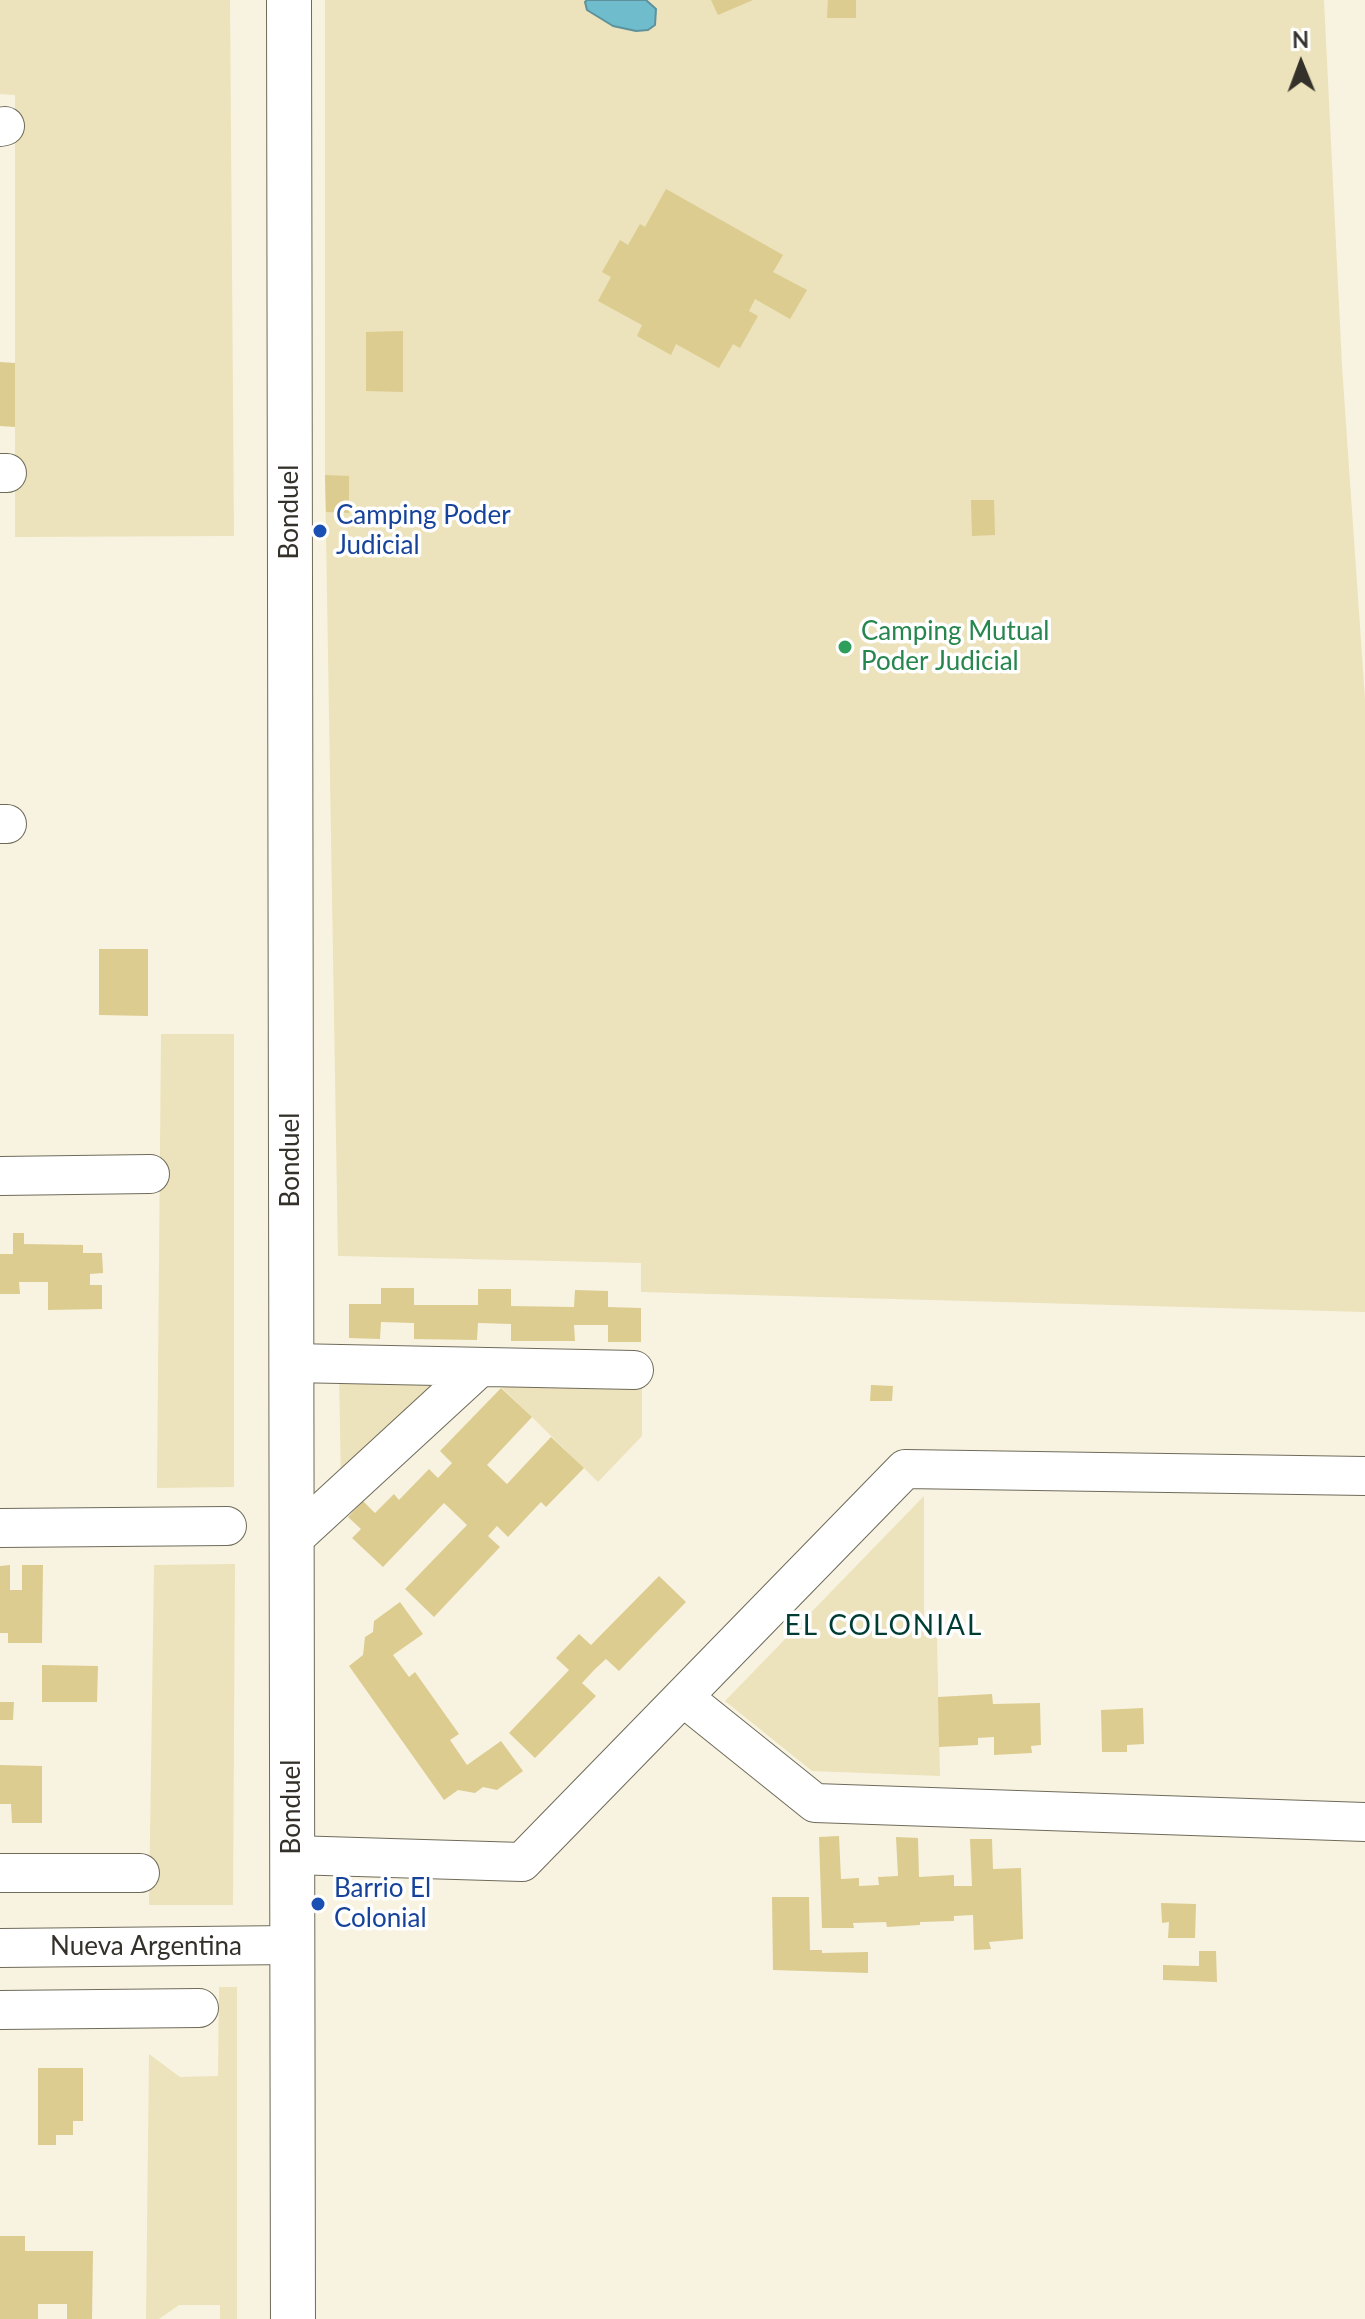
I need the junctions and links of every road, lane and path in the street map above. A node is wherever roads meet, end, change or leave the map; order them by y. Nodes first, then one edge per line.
1 (289, 0) edge
2 (150, 1174) dead end
3 (0, 1176) edge
4 (292, 1363) junction
5 (480, 1367) junction
6 (634, 1370) dead end
7 (1365, 1476) edge
8 (227, 1526) dead end
9 (0, 1528) edge
10 (292, 1540) junction
11 (683, 1697) junction
12 (1365, 1822) edge
13 (292, 1855) junction
14 (0, 1873) edge
15 (140, 1873) dead end
16 (292, 1945) junction
17 (0, 1948) edge
18 (199, 2008) dead end
19 (0, 2010) edge
20 (293, 2319) edge

1 - 4 main road, Bonduel
2 - 3 street
4 - 5 street
4 - 10 main road, Bonduel
5 - 6 street
5 - 10 street
7 - 11 street
8 - 9 street
10 - 13 main road, Bonduel
11 - 12 street
11 - 13 street
13 - 16 main road, Bonduel
14 - 15 street
16 - 17 street, Nueva Argentina
16 - 20 main road, Bonduel
18 - 19 street

